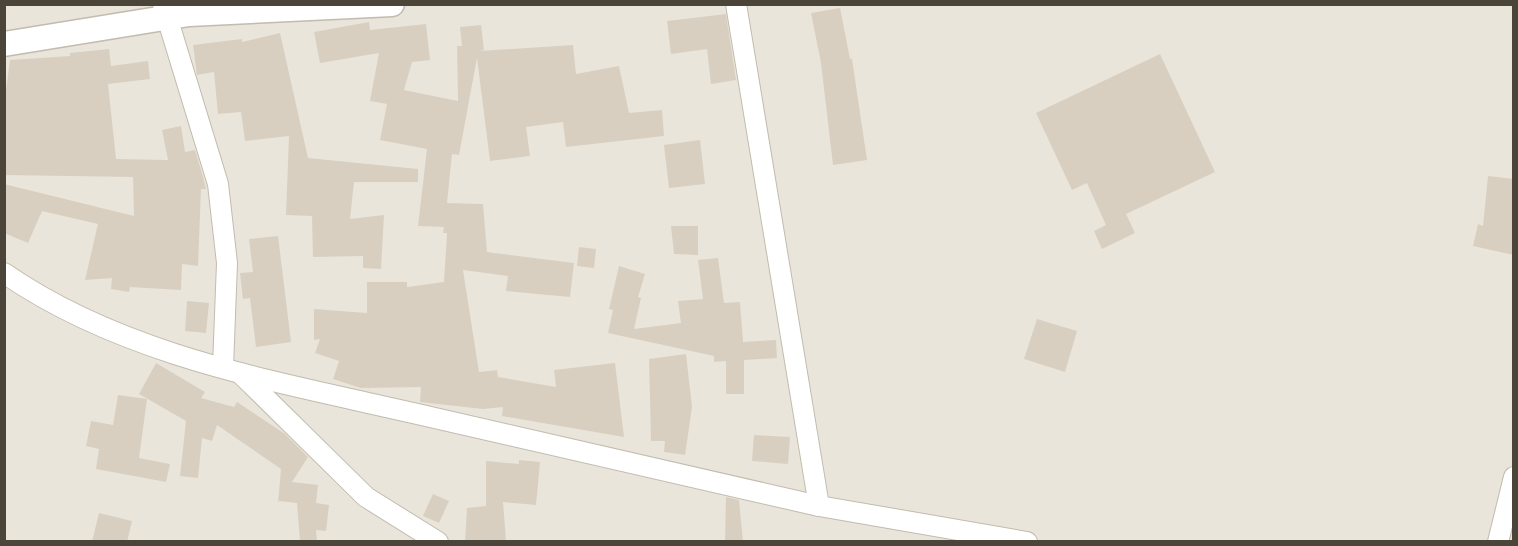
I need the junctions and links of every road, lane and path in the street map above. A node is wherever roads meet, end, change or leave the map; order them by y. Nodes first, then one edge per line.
1 (392, 4) edge
2 (736, 4) edge
3 (165, 11) edge
4 (4, 44) edge
5 (4, 273) edge
6 (231, 369) junction
7 (1514, 477) edge
8 (819, 506) junction
9 (923, 532) edge
10 (438, 542) edge
11 (1027, 542) edge
12 (1498, 542) edge

1 - 3 street
2 - 8 street
3 - 4 street
3 - 6 street
5 - 6 street
6 - 8 street
6 - 10 street
7 - 12 street
8 - 9 street
9 - 11 street

